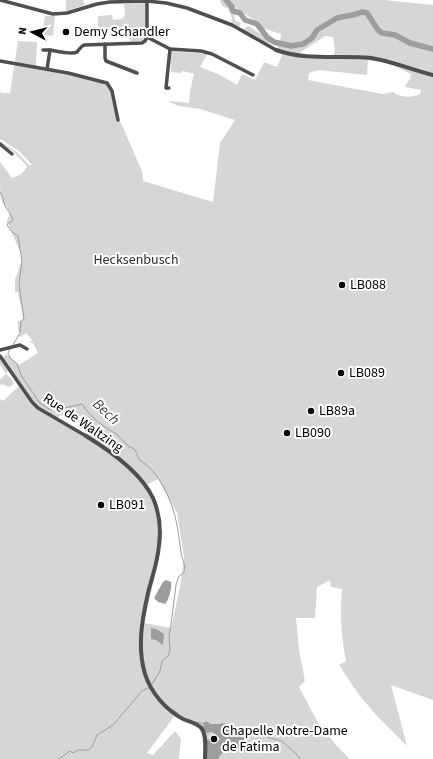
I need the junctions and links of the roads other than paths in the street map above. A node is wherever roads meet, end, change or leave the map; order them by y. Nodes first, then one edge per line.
1 (0, 0) edge
2 (147, 1) edge
3 (147, 37) junction
4 (105, 44) junction
5 (170, 49) junction
6 (43, 50) dead end
7 (50, 50) junction
8 (276, 50) joint
9 (0, 61) edge
10 (47, 69) junction
11 (137, 73) dead end
12 (253, 75) dead end
13 (433, 75) edge
14 (169, 88) dead end
15 (118, 120) dead end
16 (0, 144) edge
17 (12, 154) dead end
18 (27, 349) dead end
19 (0, 351) edge
20 (0, 356) edge
21 (8, 367) junction
22 (86, 436) joint
23 (205, 759) edge

1 - 2 street
2 - 3 street
2 - 8 street
3 - 4 street
3 - 5 street
4 - 7 street
4 - 11 street
5 - 12 street
5 - 14 street
6 - 7 street
7 - 10 street
8 - 13 street
9 - 10 street
10 - 15 street
16 - 17 street
18 - 19 street
19 - 21 street
20 - 21 street, Rue de Waltzing
21 - 22 street, Rue de Waltzing
22 - 23 street, Rue de Waltzing

